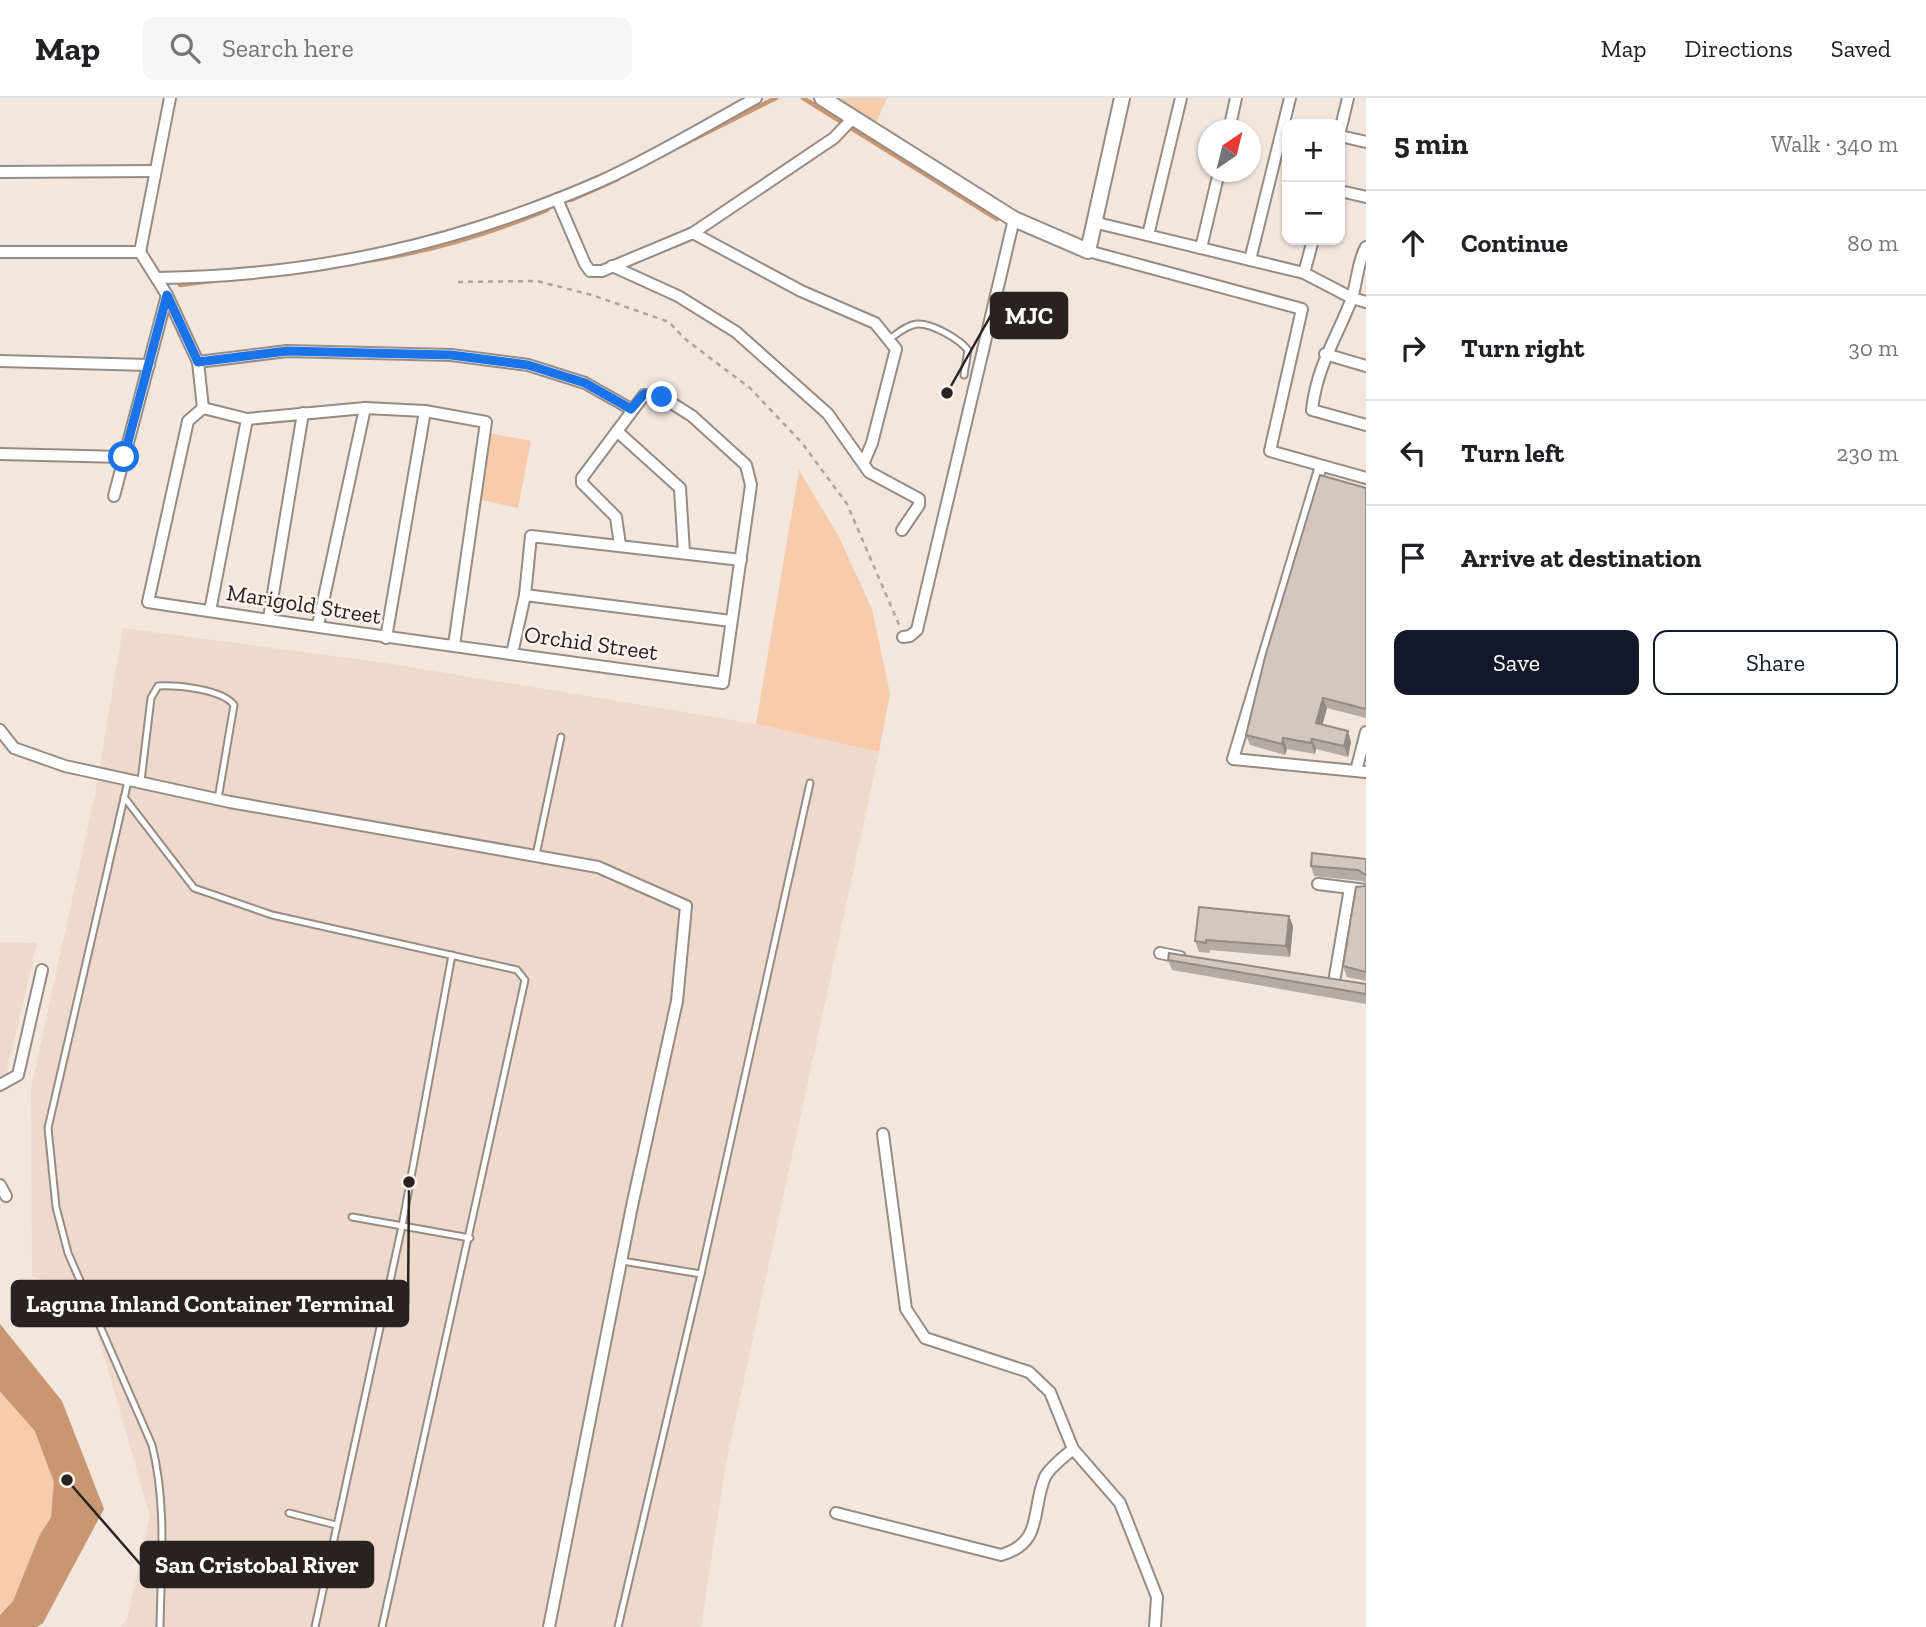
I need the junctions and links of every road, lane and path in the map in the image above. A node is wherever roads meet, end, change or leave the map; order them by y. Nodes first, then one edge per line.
1 (170, 98) edge
2 (756, 98) edge
3 (822, 98) edge
4 (1122, 98) edge
5 (1181, 98) edge
6 (1236, 98) edge
7 (1290, 98) edge
8 (1349, 98) edge
9 (853, 118) junction
10 (1231, 119) edge
11 (1344, 119) edge
12 (1345, 136) edge
13 (1366, 142) edge
14 (155, 171) junction
15 (0, 172) edge
16 (1217, 182) edge
17 (1345, 192) edge
18 (1366, 197) edge
19 (557, 199) junction
20 (1014, 219) junction
21 (1093, 222) junction
22 (694, 233) junction
23 (1148, 235) junction
24 (1311, 245) edge
25 (1366, 247) edge
26 (1201, 248) junction
27 (0, 251) edge
28 (1088, 251) junction
29 (140, 252) junction
30 (1250, 260) junction
31 (612, 266) junction
32 (1304, 273) junction
33 (158, 278) junction
34 (458, 282) dead end
35 (167, 295) junction
36 (1352, 298) junction
37 (1366, 302) edge
38 (891, 338) junction
39 (1325, 354) junction
40 (0, 361) edge
41 (198, 362) junction
42 (149, 366) junction
43 (1366, 366) edge
44 (964, 375) dead end
45 (203, 408) junction
46 (365, 408) junction
47 (631, 409) junction
48 (425, 411) junction
49 (303, 413) junction
50 (247, 419) junction
51 (1366, 425) edge
52 (619, 433) junction
53 (0, 454) edge
54 (124, 457) junction
55 (864, 462) junction
56 (1321, 466) junction
57 (1366, 478) edge
58 (114, 496) dead end
59 (902, 530) dead end
60 (620, 545) junction
61 (684, 552) junction
62 (741, 560) junction
63 (525, 594) junction
64 (211, 611) junction
65 (269, 618) junction
66 (731, 621) junction
67 (318, 625) junction
68 (903, 637) joint
69 (386, 638) junction
70 (454, 645) junction
71 (512, 654) junction
72 (0, 730) edge
73 (1366, 732) edge
74 (561, 737) dead end
75 (1361, 772) edge
76 (128, 779) junction
77 (141, 783) junction
78 (810, 783) dead end
79 (124, 797) junction
80 (218, 799) junction
81 (536, 855) junction
82 (1318, 884) dead end
83 (1350, 888) junction
84 (1366, 890) edge
85 (1160, 953) dead end
86 (452, 954) junction
87 (1187, 958) edge
88 (42, 970) dead end
89 (1321, 980) edge
90 (0, 1086) edge
91 (883, 1134) dead end
92 (0, 1185) edge
93 (6, 1196) dead end
94 (352, 1217) dead end
95 (401, 1226) junction
96 (470, 1238) junction
97 (622, 1261) junction
98 (701, 1274) junction
99 (1073, 1449) junction
100 (289, 1513) dead end
101 (836, 1513) dead end
102 (336, 1525) junction
103 (160, 1627) edge
104 (315, 1627) edge
105 (382, 1627) edge
106 (549, 1627) edge
107 (618, 1627) edge
108 (1155, 1627) edge

1 - 14 street
2 - 19 street
3 - 9 street
4 - 21 street
5 - 23 street
6 - 10 street
7 - 30 street
8 - 11 street
9 - 20 street
9 - 22 street
12 - 13 street
14 - 15 street
14 - 29 street
16 - 26 street
17 - 18 street
19 - 31 street
19 - 33 street
20 - 28 street
20 - 68 street
21 - 23 street
21 - 28 street
22 - 31 street
22 - 38 street
23 - 26 street
24 - 32 street
25 - 36 street
26 - 30 street
27 - 29 street
28 - 56 street
29 - 33 street
30 - 32 street
31 - 55 street
32 - 36 street
33 - 35 street
34 - 68 path
35 - 41 street
35 - 42 street
36 - 37 street
36 - 39 street
38 - 44 lane
38 - 55 street
39 - 43 street
39 - 51 street
40 - 42 street
41 - 45 street
41 - 47 street
42 - 54 street
45 - 50 street
45 - 64 street, Marigold Street
46 - 48 street
46 - 49 street
46 - 67 street
47 - 52 street
47 - 62 street
48 - 69 street
48 - 70 street
49 - 50 street
49 - 65 street
50 - 64 street
52 - 60 street
52 - 61 street
53 - 54 street
54 - 58 street
55 - 59 street
56 - 57 street
56 - 75 street
60 - 61 street
60 - 63 street
61 - 62 street
62 - 66 street
63 - 66 street
63 - 71 street
64 - 65 street, Marigold Street
65 - 67 street, Marigold Street
66 - 71 street, Orchid Street
67 - 69 street, Marigold Street
69 - 70 street, Marigold Street
70 - 71 street, Orchid Street
72 - 76 street
73 - 75 street
74 - 81 lane
76 - 77 street
76 - 79 lane
77 - 80 street
77 - 80 lane
78 - 98 lane
79 - 86 lane
79 - 103 lane
80 - 81 street
81 - 97 street
82 - 83 street
83 - 84 street
83 - 89 street
85 - 87 street
86 - 95 lane
86 - 96 lane
88 - 90 street
91 - 99 street
92 - 93 street
94 - 95 lane
95 - 96 lane
95 - 102 lane
96 - 105 lane
97 - 98 lane
97 - 106 street
98 - 107 lane
99 - 101 street
99 - 108 street
100 - 102 lane
102 - 104 lane

